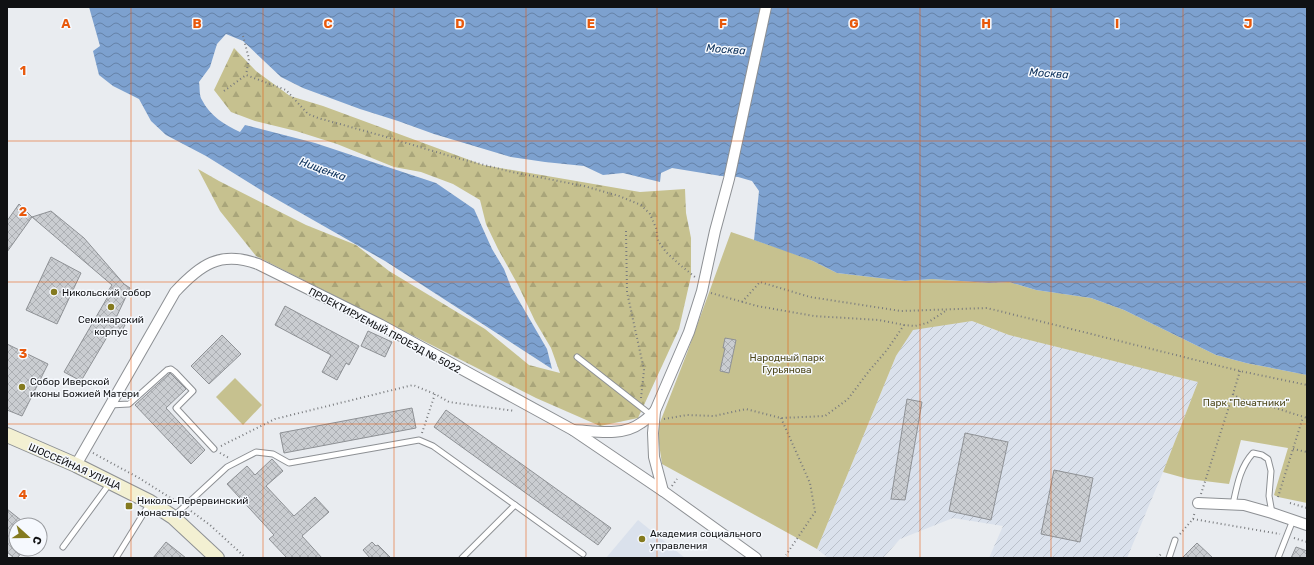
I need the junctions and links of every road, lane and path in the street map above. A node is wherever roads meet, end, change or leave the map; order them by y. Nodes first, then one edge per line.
1 (766, 7) edge
2 (242, 36) dead end
3 (246, 75) junction
4 (224, 91) dead end
5 (626, 231) dead end
6 (703, 288) junction
7 (742, 302) junction
8 (949, 310) junction
9 (904, 325) junction
10 (577, 356) dead end
11 (1240, 371) junction
12 (1307, 385) edge
13 (434, 394) junction
14 (1233, 394) junction
15 (109, 405) junction
16 (640, 407) junction
17 (520, 412) dead end
18 (654, 415) junction
19 (1303, 417) junction
20 (781, 418) junction
21 (1307, 418) edge
22 (573, 430) junction
23 (7, 435) edge
24 (419, 440) junction
25 (84, 448) junction
26 (214, 450) junction
27 (1293, 450) junction
28 (1307, 452) edge
29 (236, 463) junction
30 (76, 465) junction
31 (111, 481) junction
32 (663, 491) junction
33 (1278, 497) dead end
34 (150, 502) junction
35 (1198, 503) junction
36 (1233, 504) junction
37 (1290, 504) dead end
38 (515, 505) junction
39 (184, 506) junction
40 (1307, 508) edge
41 (1272, 513) junction
42 (173, 517) junction
43 (1293, 520) junction
44 (1307, 525) edge
45 (1287, 535) junction
46 (1175, 540) dead end
47 (1307, 542) edge
48 (63, 547) dead end
49 (583, 554) dead end
50 (786, 555) dead end
51 (116, 558) edge
52 (217, 558) edge
53 (246, 558) edge
54 (462, 558) edge
55 (756, 558) edge
56 (1169, 558) edge
57 (1278, 558) edge

1 - 6 street
2 - 3 path
3 - 4 path
3 - 6 path
5 - 16 path
6 - 7 path
6 - 18 street
7 - 8 path
7 - 9 path
8 - 9 path
8 - 11 path
9 - 20 path
10 - 16 lane
11 - 12 path
11 - 14 path
13 - 17 path
13 - 24 path
13 - 26 path
14 - 19 path
14 - 35 path
15 - 22 street, ПРОЕКТИРУЕМЫЙ ПРОЕЗД № 5022
15 - 25 street, ПРОЕКТИРУЕМЫЙ ПРОЕЗД № 5022
15 - 26 lane
16 - 18 lane
18 - 20 path
18 - 22 street
18 - 32 street
19 - 21 path
19 - 27 path
20 - 50 path
22 - 32 street, ПРОЕКТИРУЕМЫЙ ПРОЕЗД № 5022
23 - 30 main road, ШОССЕЙНАЯ УЛИЦА
24 - 29 lane
24 - 38 lane
25 - 30 street, ПРОЕКТИРУЕМЫЙ ПРОЕЗД № 5022
25 - 39 path
26 - 29 path
27 - 28 path
27 - 33 path
29 - 39 lane
30 - 31 main road, ШОССЕЙНАЯ УЛИЦА
31 - 34 main road, ШОССЕЙНАЯ УЛИЦА
31 - 48 lane
32 - 55 street, ПРОЕКТИРУЕМЫЙ ПРОЕЗД № 5022
34 - 42 main road, ШОССЕЙНАЯ УЛИЦА
34 - 51 lane
35 - 36 street
35 - 45 path
36 - 41 street
36 - 41 lane
37 - 40 path
38 - 49 lane
38 - 54 lane
39 - 42 lane
39 - 53 path
41 - 43 street
42 - 52 main road, ШОССЕЙНАЯ УЛИЦА
43 - 44 street
43 - 45 lane
45 - 47 path
45 - 57 lane
46 - 56 lane

